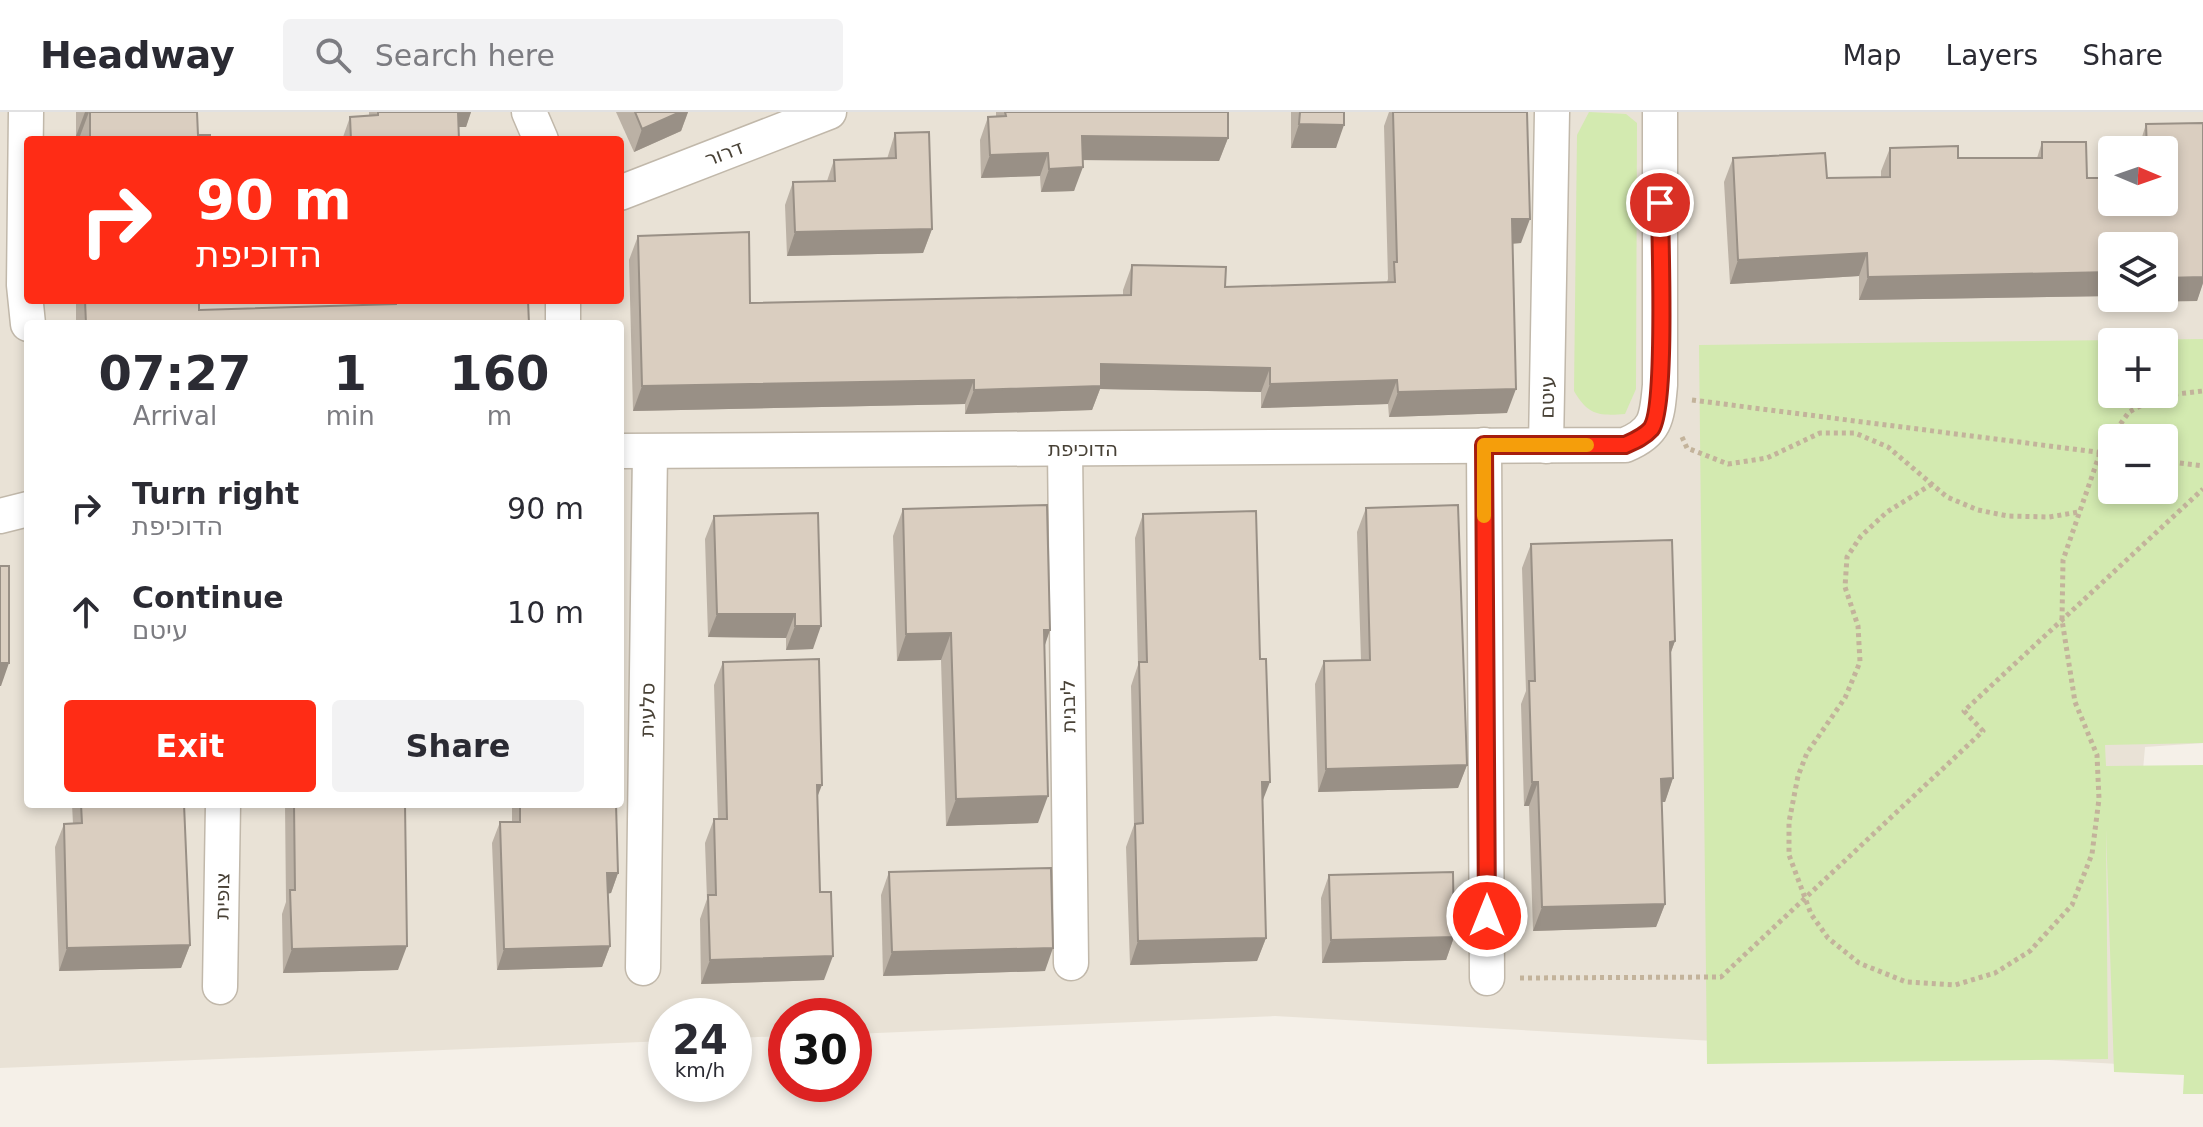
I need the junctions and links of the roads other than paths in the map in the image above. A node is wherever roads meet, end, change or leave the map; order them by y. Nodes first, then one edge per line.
1 (26, 112) edge
2 (529, 112) edge
3 (829, 112) edge
4 (1552, 112) edge
5 (1660, 112) edge
6 (26, 136) edge
7 (539, 136) edge
8 (624, 191) edge
9 (1484, 445) junction
10 (1546, 446) junction
11 (1065, 449) junction
12 (635, 452) edge
13 (24, 510) edge
14 (0, 516) edge
15 (223, 808) edge
16 (1071, 963) dead end
17 (643, 968) dead end
18 (1487, 978) road end
19 (220, 987) dead end

1 - 6 street
2 - 7 street
3 - 8 street, דרור
4 - 10 street, עיטם
5 - 10 street, עיטם
9 - 10 street, הדוכיפת
9 - 11 street, הדוכיפת
9 - 18 street
11 - 12 street, הדוכיפת
11 - 16 street, ליבנית
12 - 17 street, סלעית
13 - 14 street
15 - 19 street, צופית

